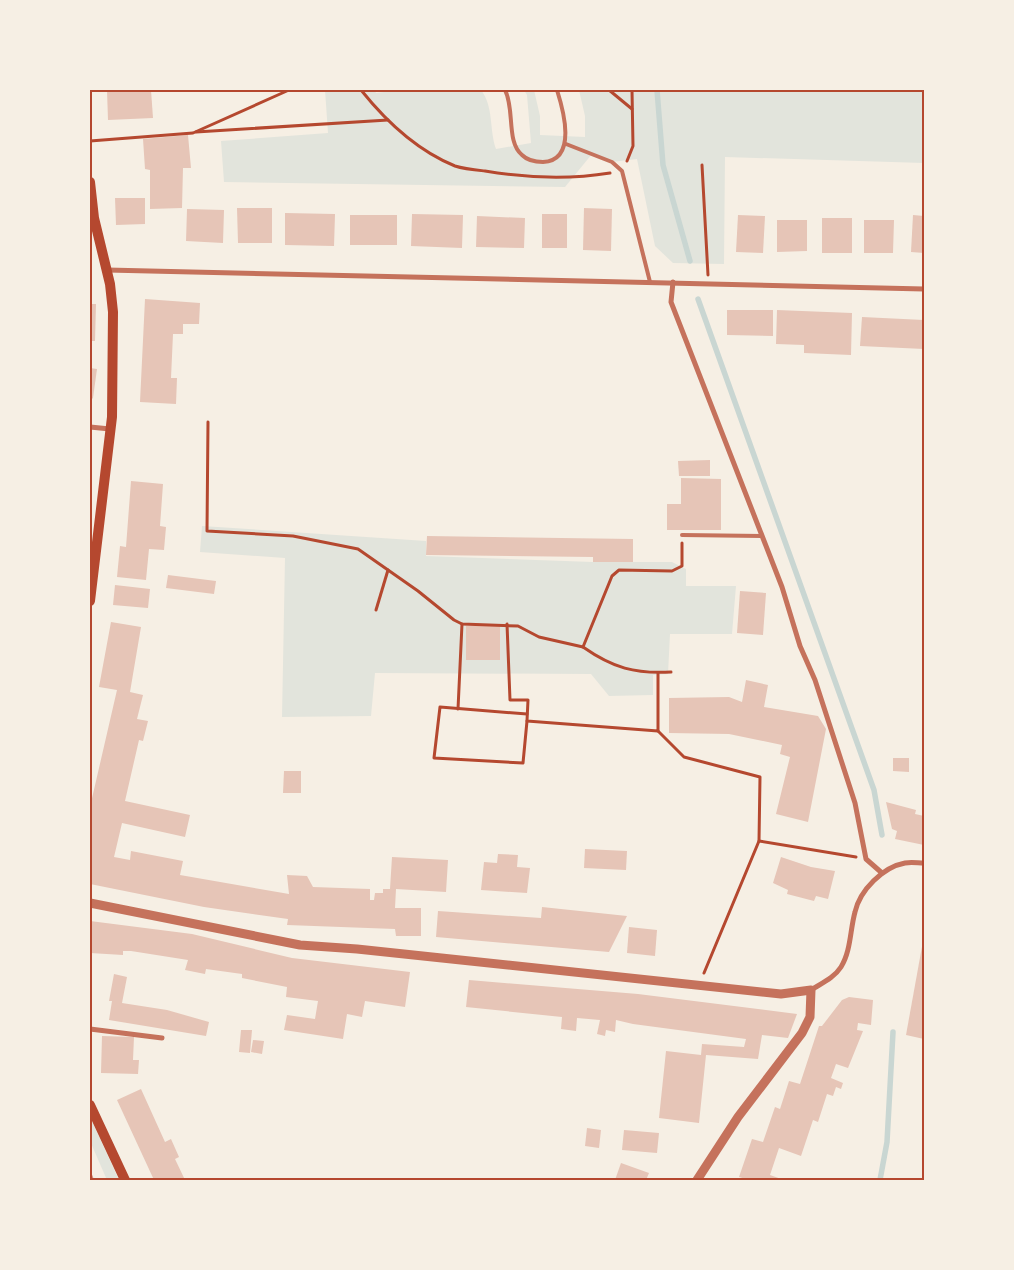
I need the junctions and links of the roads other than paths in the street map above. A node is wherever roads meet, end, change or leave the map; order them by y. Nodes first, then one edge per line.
1 (505, 90) edge
2 (557, 90) edge
3 (566, 144) junction
4 (90, 182) edge
5 (107, 270) junction
6 (650, 282) junction
7 (673, 282) junction
8 (924, 289) edge
9 (90, 427) edge
10 (110, 429) junction
11 (682, 535) road end
12 (762, 536) junction
13 (90, 601) edge
14 (924, 863) edge
15 (882, 873) junction
16 (90, 903) edge
17 (811, 990) junction
18 (90, 1029) edge
19 (162, 1038) dead end
20 (90, 1105) edge
21 (125, 1180) edge
22 (697, 1180) edge

1 - 3 lane
2 - 3 lane
3 - 6 lane
4 - 5 main road
5 - 6 street
5 - 10 main road
6 - 7 street
7 - 8 street
7 - 12 street
9 - 10 street
10 - 13 main road
11 - 12 lane
12 - 15 street
14 - 15 street
15 - 17 street
16 - 17 street
17 - 22 street
18 - 19 street
20 - 21 main road

